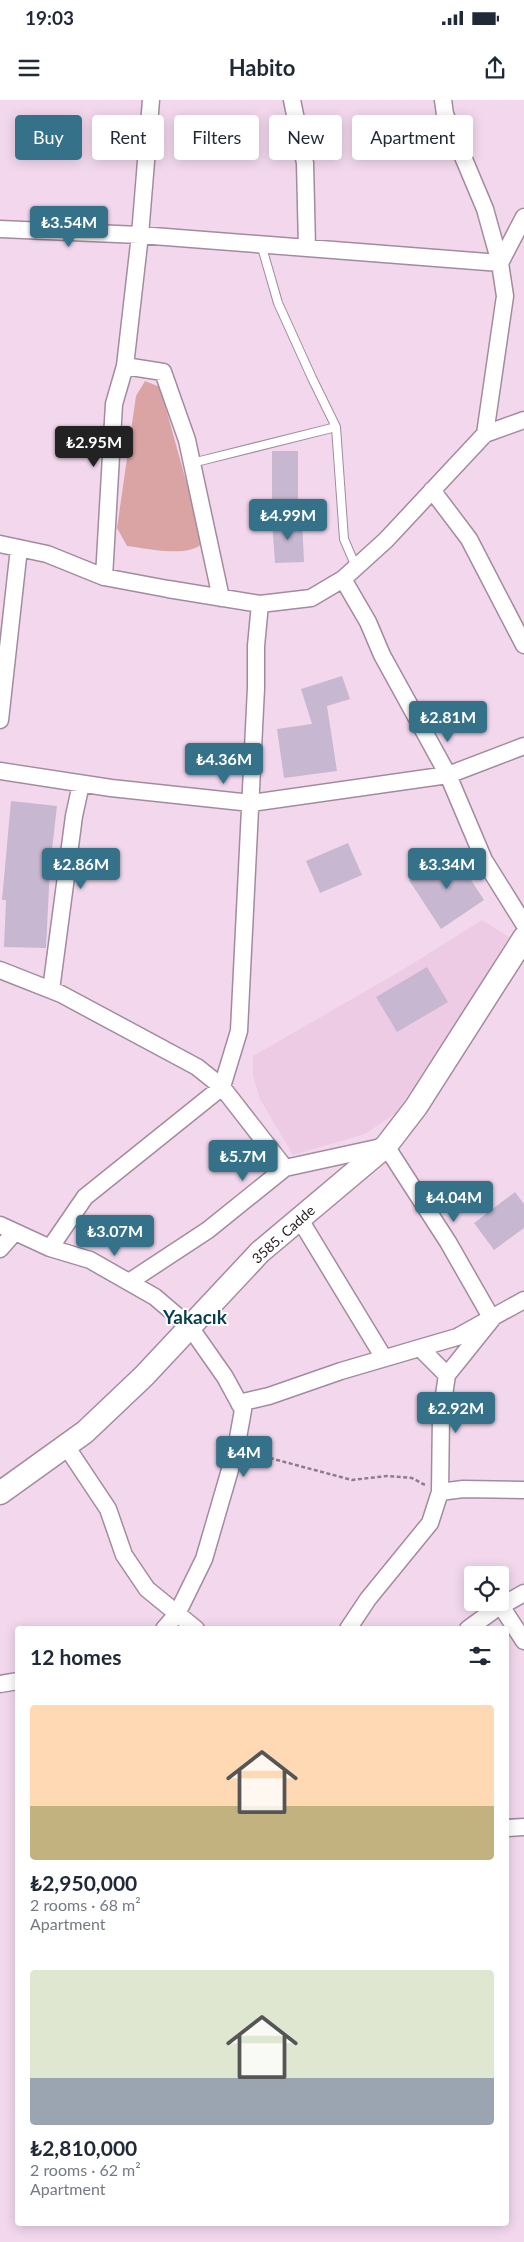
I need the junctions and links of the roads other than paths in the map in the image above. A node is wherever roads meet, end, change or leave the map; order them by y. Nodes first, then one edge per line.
1 (152, 100) edge
2 (292, 100) edge
3 (443, 100) edge
4 (524, 217) edge
5 (0, 229) edge
6 (140, 235) junction
7 (261, 244) junction
8 (307, 248) junction
9 (500, 263) junction
10 (125, 366) junction
11 (524, 420) edge
12 (336, 427) junction
13 (486, 434) junction
14 (192, 463) junction
15 (432, 490) junction
16 (0, 544) edge
17 (19, 548) junction
18 (356, 567) junction
19 (104, 577) junction
20 (343, 579) junction
21 (221, 598) junction
22 (260, 604) junction
23 (524, 645) edge
24 (0, 720) edge
25 (524, 746) edge
26 (0, 771) edge
27 (448, 775) junction
28 (81, 784) junction
29 (251, 803) junction
30 (524, 924) edge
31 (524, 938) edge
32 (0, 970) edge
33 (51, 990) junction
34 (222, 1087) junction
35 (386, 1146) junction
36 (285, 1168) junction
37 (299, 1218) junction
38 (7, 1229) edge
39 (50, 1248) junction
40 (0, 1249) edge
41 (129, 1282) junction
42 (524, 1300) edge
43 (492, 1319) junction
44 (190, 1327) junction
45 (420, 1348) junction
46 (384, 1358) junction
47 (447, 1375) junction
48 (239, 1403) junction
49 (66, 1446) junction
50 (524, 1490) edge
51 (1, 1492) edge
52 (440, 1492) junction
53 (524, 1593) edge
54 (509, 1601) edge
55 (494, 1611) edge
56 (504, 1611) edge
57 (177, 1614) junction
58 (167, 1626) edge
59 (192, 1626) edge
60 (350, 1626) edge
61 (472, 1626) edge
62 (524, 1641) edge
63 (15, 1681) edge
64 (0, 1684) edge
65 (524, 1827) edge
66 (509, 1828) edge

1 - 6 street
2 - 8 street
3 - 9 street
4 - 9 street
5 - 6 street
6 - 7 street
6 - 10 street
7 - 8 street
7 - 12 lane
8 - 9 street
9 - 13 street
10 - 14 street
10 - 19 street
11 - 13 street
12 - 14 lane
12 - 18 lane
13 - 15 street
14 - 21 street
15 - 18 street
15 - 23 street
16 - 17 street
17 - 19 street
17 - 24 street
18 - 20 street
19 - 21 street
20 - 22 street
20 - 27 street
21 - 22 street
22 - 29 street
25 - 27 street
26 - 28 street
27 - 29 street
27 - 30 street
28 - 29 street
28 - 33 street
29 - 34 street
31 - 35 main road, 3585. Cadde
32 - 33 street
33 - 34 street
34 - 36 street
34 - 39 street
35 - 36 street
35 - 37 main road, 3585. Cadde
35 - 43 street
36 - 41 street
37 - 44 main road, 3585. Cadde
37 - 46 street
38 - 39 street
38 - 40 street
39 - 41 street
41 - 44 street
42 - 43 street
43 - 45 street
43 - 47 street
44 - 48 street
44 - 49 main road, 3585. Cadde
45 - 46 street
45 - 47 street
46 - 48 street
47 - 52 street
48 - 57 street
49 - 51 main road, 3585. Cadde
49 - 57 street
50 - 52 street
52 - 60 street
53 - 54 street
55 - 61 street
56 - 62 street
57 - 58 street
57 - 59 street
63 - 64 street
65 - 66 street

